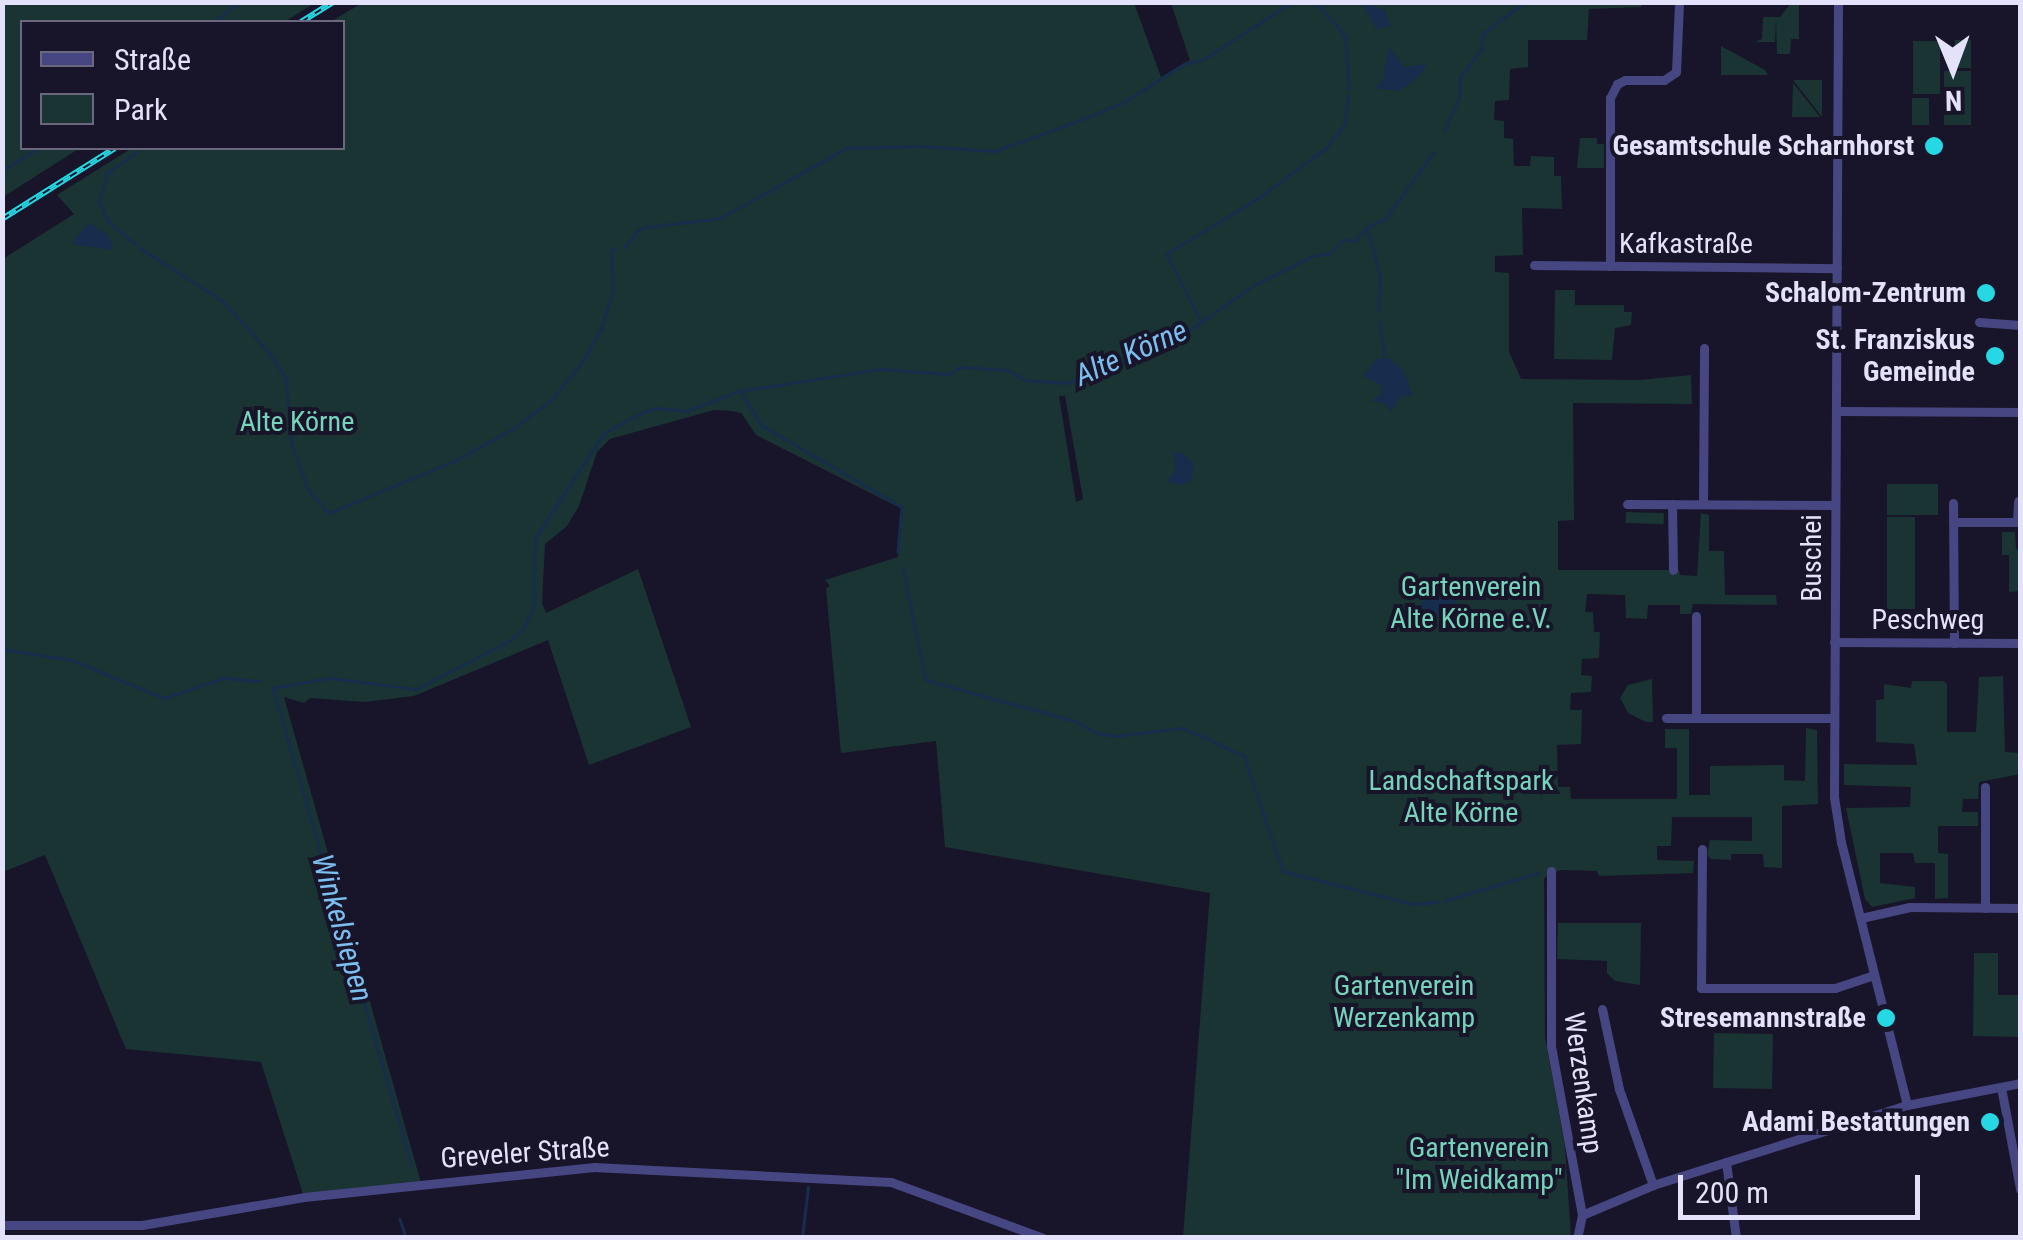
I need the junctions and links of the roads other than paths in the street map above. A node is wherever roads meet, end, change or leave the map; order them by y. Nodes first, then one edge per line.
1 (1679, 2) edge
2 (1838, 2) edge
3 (1534, 265) dead end
4 (1610, 266) junction
5 (1837, 268) junction
6 (1979, 322) dead end
7 (2020, 325) edge
8 (1704, 348) dead end
9 (1839, 411) junction
10 (2020, 412) edge
11 (2018, 501) dead end
12 (1953, 503) dead end
13 (1627, 504) dead end
14 (1672, 504) junction
15 (1703, 504) junction
16 (1835, 504) junction
17 (1953, 522) junction
18 (2019, 522) edge
19 (1673, 570) dead end
20 (1696, 616) dead end
21 (1834, 642) junction
22 (1954, 643) junction
23 (2020, 643) edge
24 (1666, 718) dead end
25 (1696, 718) junction
26 (1834, 718) junction
27 (1986, 786) dead end
28 (1702, 849) dead end
29 (1551, 872) dead end
30 (1985, 908) junction
31 (2020, 908) edge
32 (1861, 918) junction
33 (1874, 975) junction
34 (1602, 1009) dead end
35 (2020, 1083) edge
36 (2000, 1087) junction
37 (1908, 1105) junction
38 (1726, 1162) junction
39 (1653, 1186) junction
40 (2020, 1189) edge
41 (1582, 1215) junction
42 (2, 1225) edge
43 (1043, 1238) edge
44 (1577, 1238) edge
45 (1736, 1238) edge

1 - 4 street
2 - 5 street, Buschei
3 - 4 street, Kafkastraße
4 - 5 street, Kafkastraße
5 - 9 street, Buschei
6 - 7 street
8 - 15 street
9 - 10 street
9 - 16 street, Buschei
11 - 18 street
12 - 17 street
13 - 14 street
14 - 15 street
14 - 19 street
15 - 16 street
16 - 21 street, Buschei
17 - 18 street
17 - 22 street
20 - 25 street
21 - 22 street, Peschweg
21 - 26 street, Buschei
22 - 23 street, Peschweg
24 - 25 street
25 - 26 street
26 - 32 street, Buschei
27 - 30 street
28 - 33 street
29 - 41 street, Werzenkamp
30 - 31 street
30 - 32 street
32 - 33 street, Buschei
33 - 37 street, Buschei
34 - 39 street
35 - 36 street
36 - 37 street
36 - 40 street
37 - 38 street
38 - 39 street
38 - 45 street
39 - 41 street
41 - 44 street, Werzenkamp
42 - 43 street, Greveler Straße

